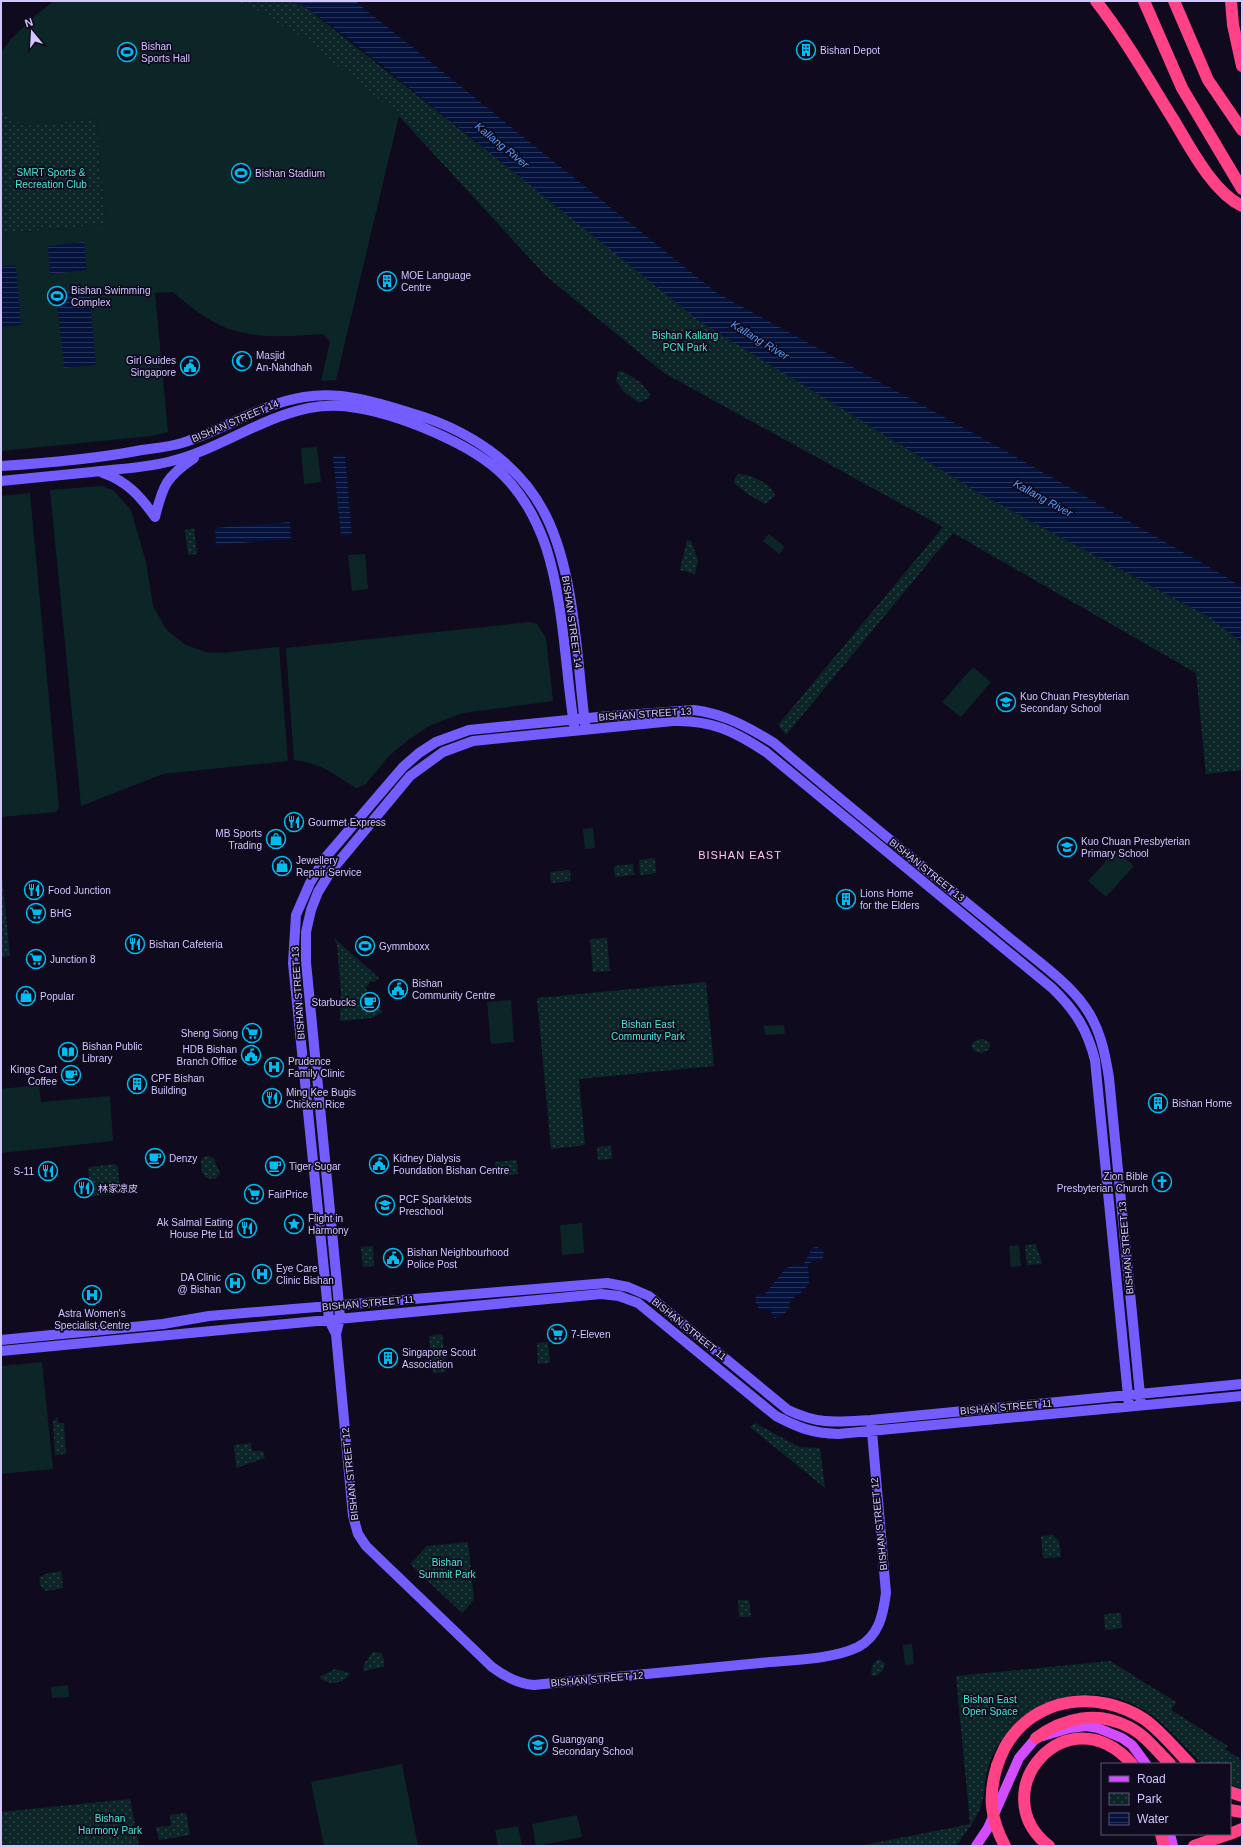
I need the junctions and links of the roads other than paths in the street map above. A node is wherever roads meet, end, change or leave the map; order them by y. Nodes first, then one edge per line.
1 (1096, 1) edge
2 (1144, 1) edge
3 (1174, 1) edge
4 (1231, 1) edge
5 (1242, 66) edge
6 (1242, 130) edge
7 (1242, 189) edge
8 (1242, 206) edge
9 (203, 451) junction
10 (1, 466) edge
11 (99, 471) junction
12 (1, 481) edge
13 (584, 718) junction
14 (573, 719) junction
15 (586, 730) junction
16 (574, 731) junction
17 (339, 1305) junction
18 (327, 1306) junction
19 (340, 1318) junction
20 (328, 1320) junction
21 (336, 1334) junction
22 (1, 1340) edge
23 (1, 1351) edge
24 (1242, 1384) edge
25 (1140, 1394) junction
26 (1128, 1395) junction
27 (1242, 1396) edge
28 (1141, 1405) junction
29 (1129, 1406) junction
30 (871, 1425) junction
31 (1036, 1738) junction
32 (1131, 1763) edge
33 (1145, 1763) edge
34 (1169, 1763) edge
35 (1189, 1763) edge
36 (1231, 1792) edge
37 (1242, 1796) edge
38 (1231, 1810) edge
39 (1242, 1812) edge
40 (1242, 1829) edge
41 (1231, 1834) edge
42 (1161, 1835) edge
43 (1170, 1835) edge
44 (1227, 1835) edge
45 (976, 1846) edge
46 (1005, 1846) edge
47 (1049, 1846) edge
48 (1164, 1846) edge
49 (1173, 1846) edge
50 (1194, 1846) edge

1 - 8 highway
2 - 7 highway
3 - 6 highway
4 - 5 highway
9 - 11 street, BISHAN STREET 14
9 - 11 street
9 - 14 street, BISHAN STREET 14
10 - 13 street, BISHAN STREET 14
11 - 12 street, BISHAN STREET 14
13 - 14 street, BISHAN STREET 13
13 - 15 street, BISHAN STREET 14
13 - 25 street, BISHAN STREET 13
14 - 16 street, BISHAN STREET 14
14 - 18 street, BISHAN STREET 13
15 - 16 street, BISHAN STREET 13
15 - 26 street, BISHAN STREET 13
16 - 17 street, BISHAN STREET 13
17 - 18 street, BISHAN STREET 11
17 - 19 street, BISHAN STREET 13
17 - 30 street, BISHAN STREET 11
18 - 20 street, BISHAN STREET 12
18 - 22 street, BISHAN STREET 11
19 - 20 street, BISHAN STREET 11
19 - 21 street, BISHAN STREET 12
19 - 30 street, BISHAN STREET 11
20 - 21 street, BISHAN STREET 12
20 - 23 street, BISHAN STREET 11
21 - 30 street, BISHAN STREET 12
24 - 25 street, BISHAN STREET 11
25 - 26 street, BISHAN STREET 11
25 - 28 street, BISHAN STREET 13
26 - 29 street, BISHAN STREET 13
26 - 30 street, BISHAN STREET 11
27 - 28 street, BISHAN STREET 11
28 - 29 street, BISHAN STREET 11
29 - 30 street, BISHAN STREET 11
31 - 33 main road
31 - 34 highway
31 - 45 main road
32 - 47 highway
35 - 46 highway, bridge
36 - 37 highway
38 - 39 highway
40 - 41 highway
42 - 48 highway
43 - 49 main road
44 - 50 highway

